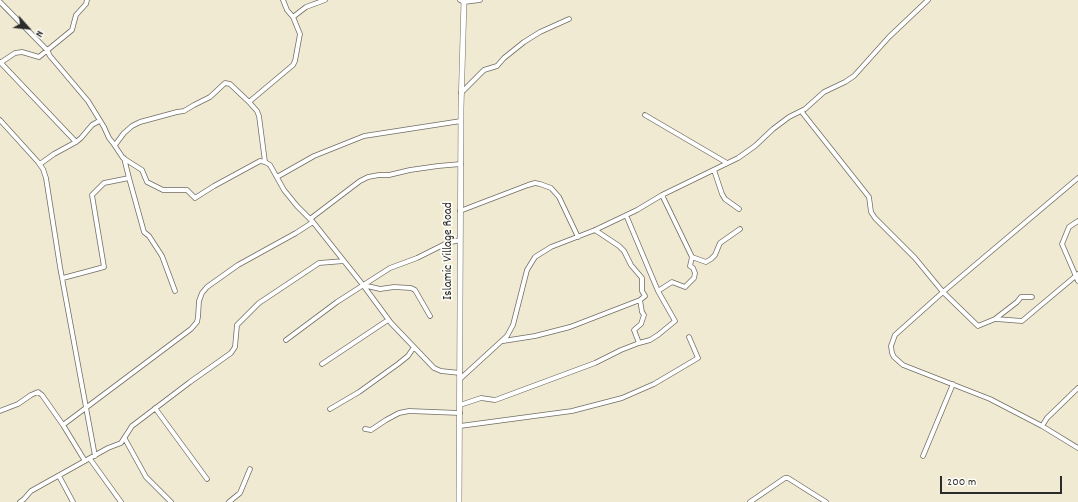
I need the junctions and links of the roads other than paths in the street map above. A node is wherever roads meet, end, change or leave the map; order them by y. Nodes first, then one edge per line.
1 (87, 0) edge
2 (283, 0) edge
3 (325, 0) edge
4 (480, 0) edge
5 (928, 0) edge
6 (463, 1) edge
7 (0, 2) edge
8 (293, 17) junction
9 (569, 19) dead end
10 (47, 50) junction
11 (0, 63) edge
12 (462, 93) junction
13 (249, 102) junction
14 (801, 111) junction
15 (645, 115) dead end
16 (0, 120) edge
17 (99, 121) junction
18 (461, 121) junction
19 (76, 142) junction
20 (115, 146) junction
21 (124, 158) junction
22 (265, 162) junction
23 (728, 163) junction
24 (40, 164) junction
25 (461, 164) junction
26 (714, 170) junction
27 (276, 177) junction
28 (129, 178) junction
29 (1078, 178) edge
30 (662, 195) junction
31 (739, 209) dead end
32 (460, 211) junction
33 (626, 215) junction
34 (312, 220) junction
35 (1078, 221) edge
36 (740, 229) dead end
37 (595, 230) junction
38 (578, 237) junction
39 (460, 240) junction
40 (692, 257) junction
41 (344, 261) junction
42 (1077, 275) edge
43 (63, 278) junction
44 (1078, 281) edge
45 (363, 285) junction
46 (174, 291) dead end
47 (658, 291) junction
48 (943, 292) junction
49 (1032, 297) dead end
50 (640, 300) junction
51 (430, 316) dead end
52 (995, 319) junction
53 (388, 320) junction
54 (689, 337) dead end
55 (286, 340) dead end
56 (502, 342) junction
57 (639, 343) junction
58 (414, 347) junction
59 (322, 364) dead end
60 (460, 376) junction
61 (954, 384) junction
62 (1078, 388) edge
63 (460, 405) junction
64 (86, 407) junction
65 (155, 408) junction
66 (330, 409) dead end
67 (0, 411) edge
68 (460, 413) junction
69 (63, 425) junction
70 (460, 426) junction
71 (1042, 426) junction
72 (365, 429) dead end
73 (125, 439) junction
74 (1078, 448) edge
75 (95, 456) junction
76 (923, 456) dead end
77 (90, 459) junction
78 (85, 461) junction
79 (250, 469) dead end
80 (59, 476) junction
81 (207, 479) dead end
82 (20, 502) edge
83 (73, 502) edge
84 (121, 502) edge
85 (171, 502) edge
86 (229, 502) edge
87 (458, 502) edge
88 (750, 502) edge
89 (826, 502) edge

1 - 10 street
2 - 8 street
3 - 8 street
4 - 6 street
5 - 14 street
6 - 12 street, Islamic Village Road
7 - 10 street
8 - 13 street
9 - 12 street
10 - 11 street
10 - 17 street
11 - 19 street
12 - 18 street, Islamic Village Road
13 - 20 street
13 - 22 street
14 - 23 street
14 - 48 street
15 - 23 street
16 - 24 street
17 - 19 street
17 - 20 street
18 - 25 street, Islamic Village Road
18 - 27 street
19 - 24 street
20 - 21 street
21 - 22 street
21 - 28 street
22 - 27 street
23 - 26 street
24 - 43 street
25 - 32 street, Islamic Village Road
25 - 34 street
26 - 30 street
26 - 31 street
27 - 34 street
28 - 43 street
28 - 46 street
29 - 48 street
30 - 33 street
30 - 40 street
32 - 38 street
32 - 39 street, Islamic Village Road
33 - 37 street
33 - 47 street
34 - 41 street
34 - 64 street
35 - 42 street
36 - 40 street
37 - 38 street
37 - 50 street
38 - 56 street
39 - 45 street
39 - 60 street, Islamic Village Road
40 - 47 street
41 - 45 street
41 - 65 street
42 - 44 street
42 - 52 street
43 - 64 street
45 - 51 street
45 - 53 street
45 - 55 street
47 - 57 street
48 - 52 street
48 - 61 street
49 - 52 street
50 - 56 street
50 - 57 street
53 - 58 street
53 - 59 street
54 - 70 street
56 - 60 street
57 - 63 street
58 - 60 street
58 - 66 street
60 - 63 street, Islamic Village Road
61 - 71 street
61 - 76 street
62 - 71 street
63 - 68 street, Islamic Village Road
64 - 69 street
64 - 75 street
65 - 73 street
65 - 81 street
67 - 69 street
68 - 70 street, Islamic Village Road
68 - 72 street
69 - 78 street
70 - 87 street, Islamic Village Road
71 - 74 street
73 - 75 street
73 - 85 street
75 - 77 street
77 - 78 street
77 - 84 street
78 - 80 street
79 - 86 street
80 - 82 street
80 - 83 street
88 - 89 street

